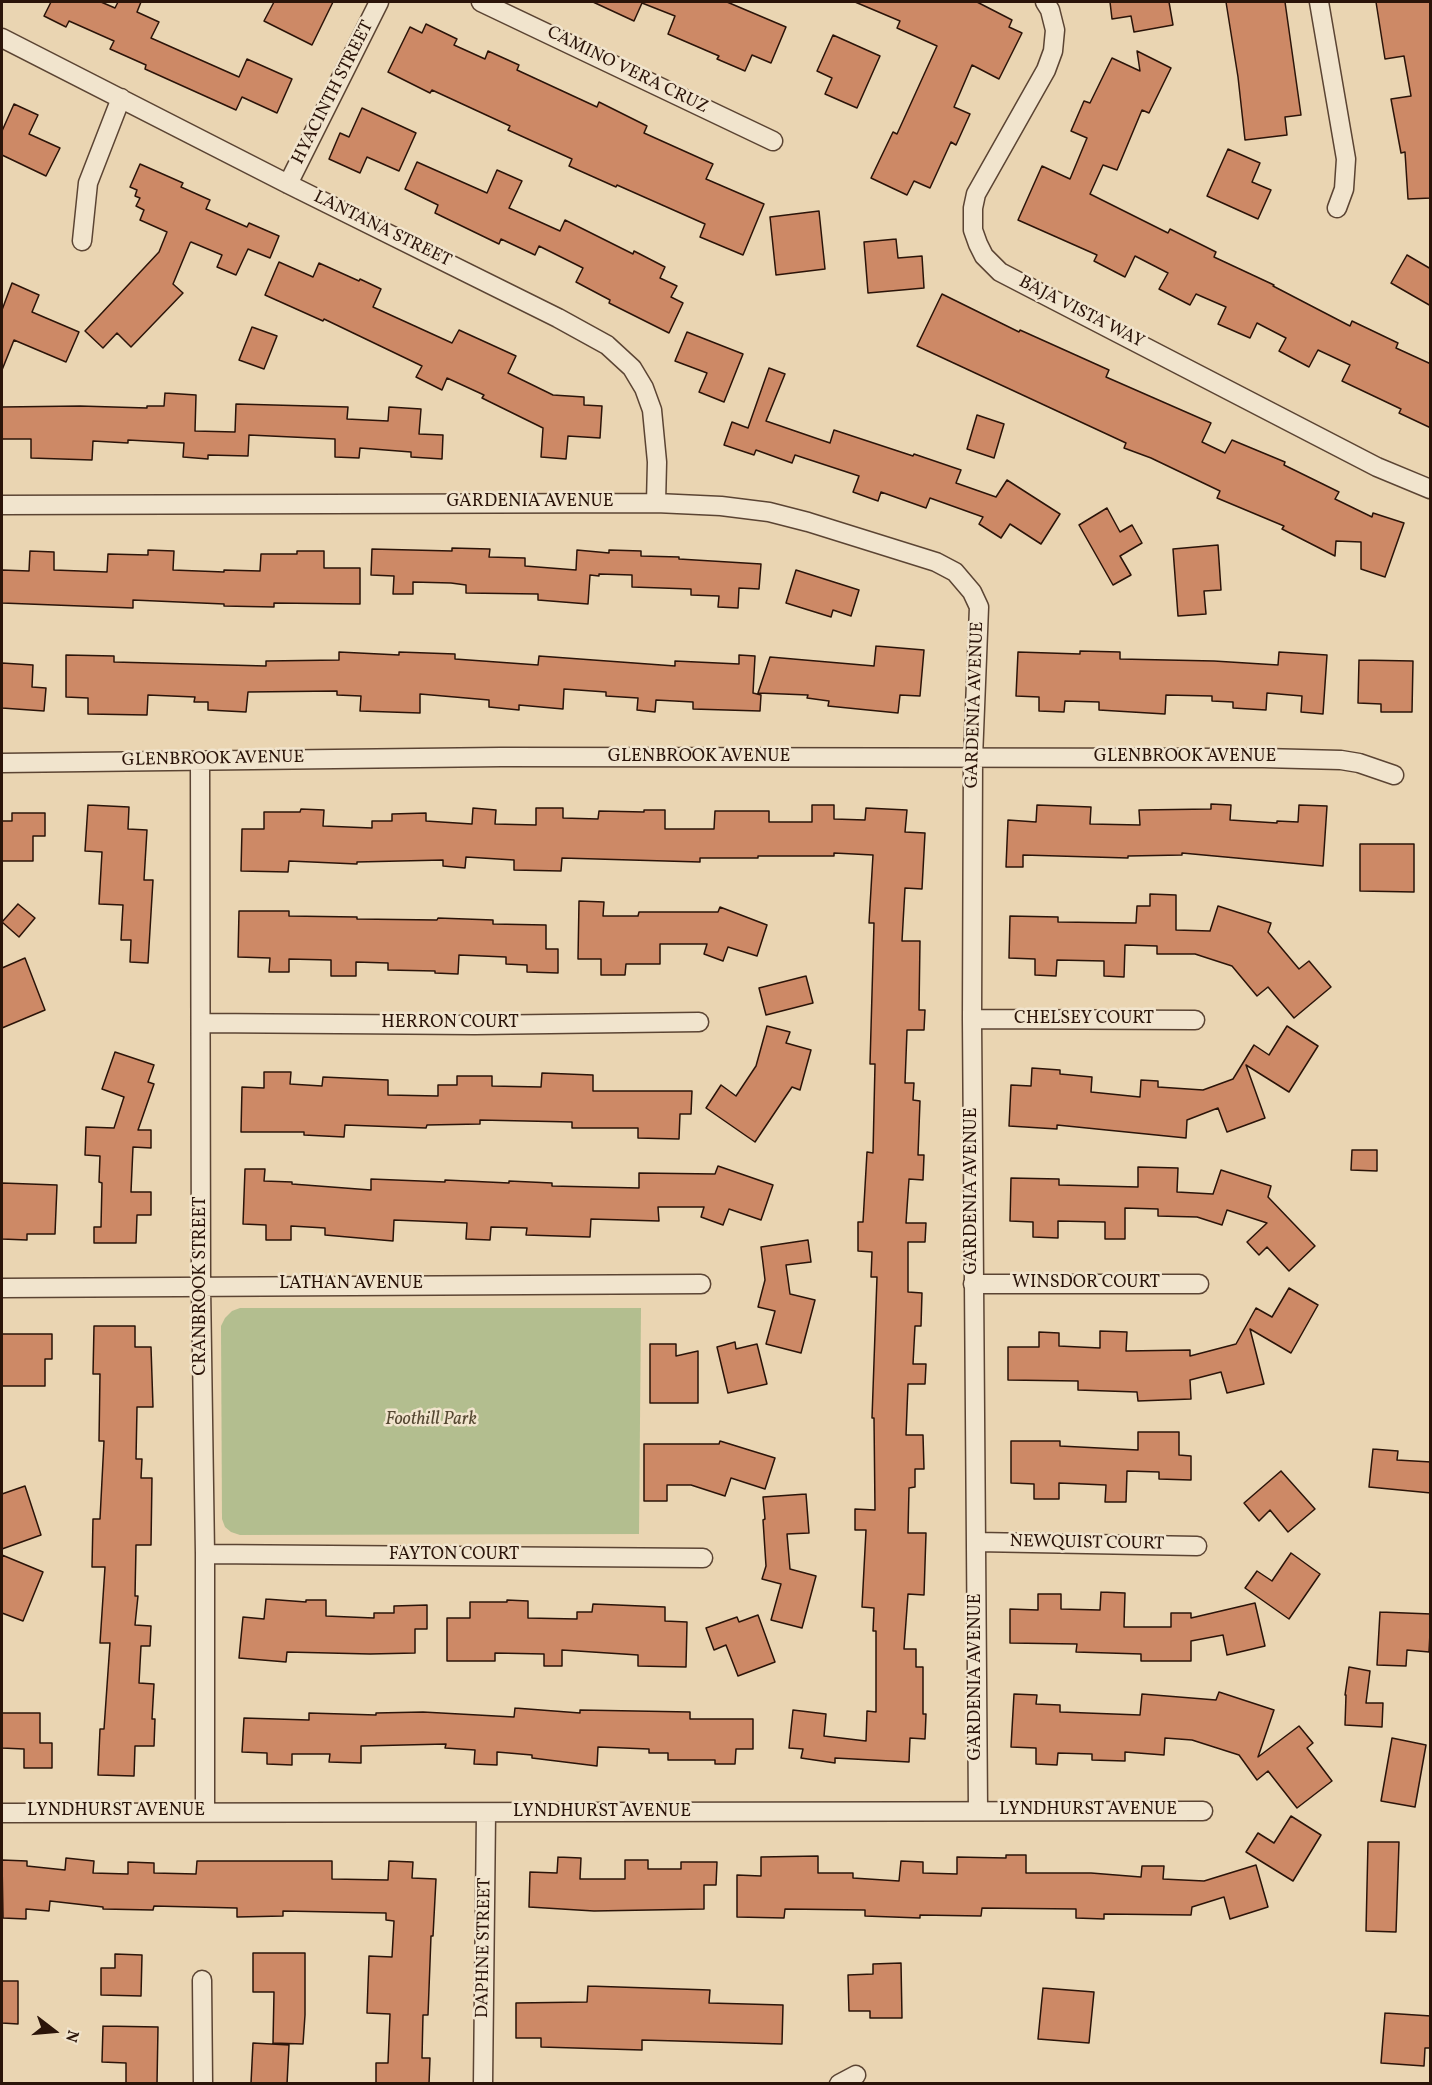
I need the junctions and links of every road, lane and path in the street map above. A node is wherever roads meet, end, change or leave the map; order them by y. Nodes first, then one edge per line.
1 (379, 2) edge
2 (481, 2) edge
3 (1045, 2) edge
4 (1319, 2) edge
5 (2, 38) edge
6 (121, 98) junction
7 (773, 141) dead end
8 (288, 184) junction
9 (1337, 208) dead end
10 (82, 241) dead end
11 (1431, 489) edge
12 (656, 503) junction
13 (2, 505) edge
14 (973, 758) junction
15 (200, 760) junction
16 (2, 763) edge
17 (1394, 775) dead end
18 (972, 1020) junction
19 (1195, 1020) dead end
20 (699, 1022) dead end
21 (201, 1023) junction
22 (701, 1284) dead end
23 (973, 1284) junction
24 (1199, 1284) dead end
25 (201, 1286) junction
26 (2, 1288) edge
27 (977, 1542) junction
28 (1197, 1546) dead end
29 (205, 1554) junction
30 (703, 1558) dead end
31 (978, 1810) junction
32 (1203, 1811) dead end
33 (205, 1812) junction
34 (486, 1812) junction
35 (2, 1813) edge
36 (202, 1980) dead end
37 (856, 2075) dead end
38 (202, 2084) edge
39 (483, 2084) edge
40 (839, 2084) edge

1 - 8 street, HYACINTH STREET
2 - 7 street, CAMINO VERA CRUZ
3 - 11 street, BAJA VISTA WAY
4 - 9 street
5 - 6 street, LANTANA STREET
6 - 8 street, LANTANA STREET
6 - 10 street
8 - 12 street, LANTANA STREET
12 - 13 street, GARDENIA AVENUE
12 - 14 street, GARDENIA AVENUE
14 - 15 street, GLENBROOK AVENUE
14 - 17 street, GLENBROOK AVENUE
14 - 18 street, GARDENIA AVENUE
15 - 16 street, GLENBROOK AVENUE
15 - 21 street, CRANBROOK STREET
18 - 19 street, CHELSEY COURT
18 - 23 street, GARDENIA AVENUE
20 - 21 street, HERRON COURT
21 - 25 street, CRANBROOK STREET
22 - 25 street, LATHAN AVENUE
23 - 24 street, WINSDOR COURT
23 - 27 street, GARDENIA AVENUE
25 - 26 street, LATHAN AVENUE
25 - 29 street, CRANBROOK STREET
27 - 28 street, NEWQUIST COURT
27 - 31 street, GARDENIA AVENUE
29 - 30 street, FAYTON COURT
29 - 33 street, CRANBROOK STREET
31 - 32 street, LYNDHURST AVENUE
31 - 34 street, LYNDHURST AVENUE
33 - 34 street, LYNDHURST AVENUE
33 - 35 street, LYNDHURST AVENUE
34 - 39 street, DAPHNE STREET
36 - 38 street
37 - 40 street

